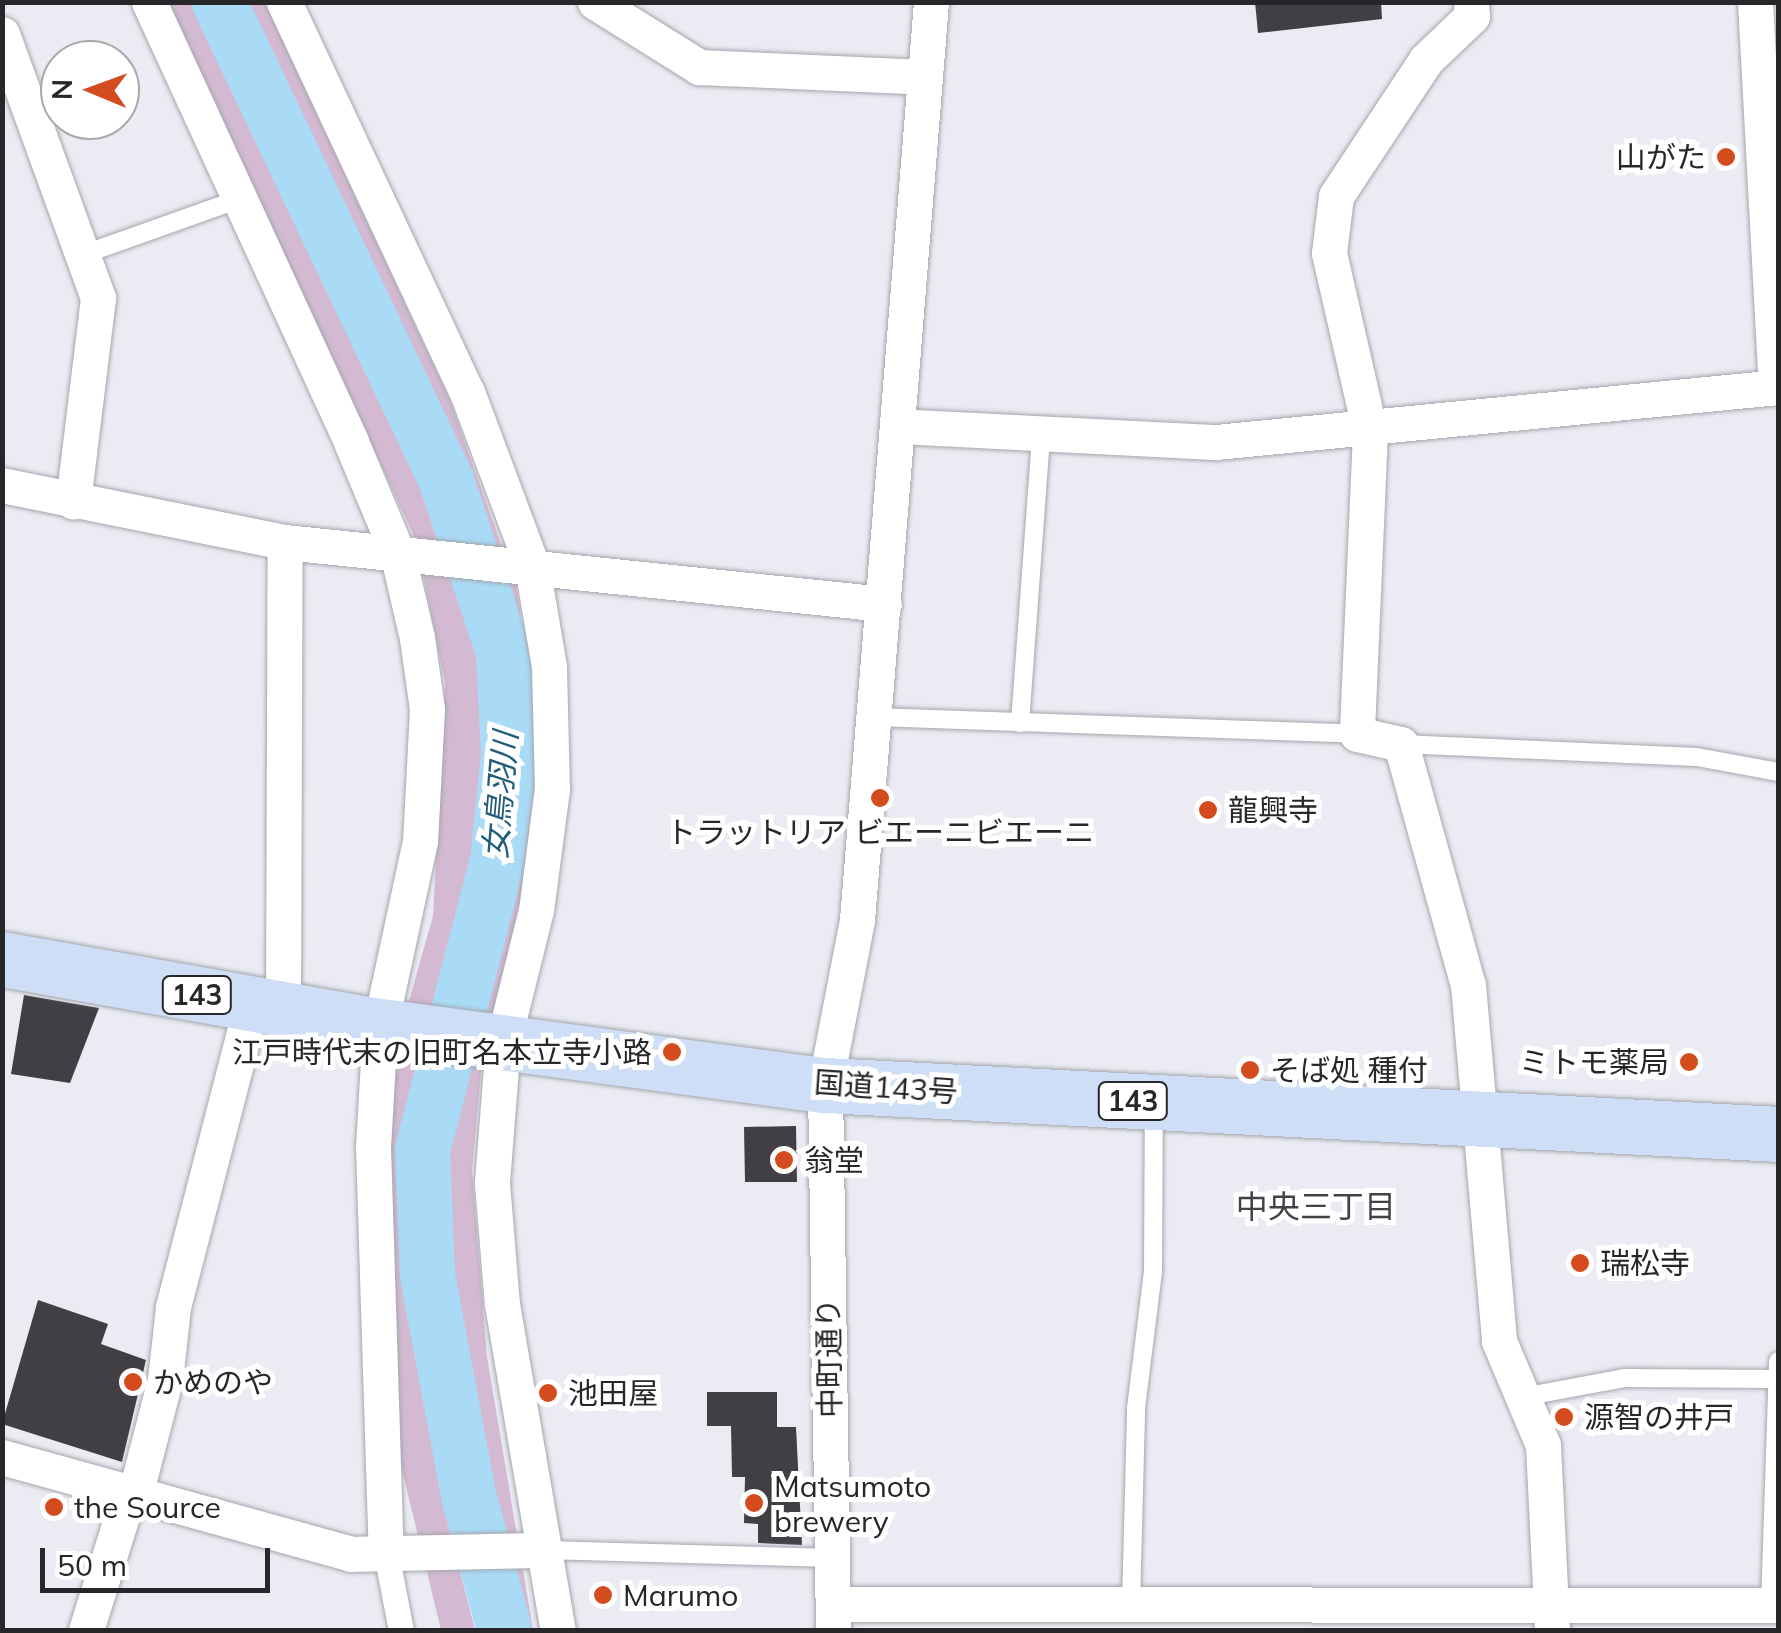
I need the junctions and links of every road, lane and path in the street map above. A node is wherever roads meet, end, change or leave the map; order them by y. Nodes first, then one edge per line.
1 (150, 2) edge
2 (284, 2) edge
3 (595, 2) edge
4 (931, 2) edge
5 (1471, 2) edge
6 (1755, 2) edge
7 (2, 34) edge
8 (925, 77) junction
9 (1771, 148) edge
10 (242, 198) junction
11 (82, 254) junction
12 (1777, 387) edge
13 (897, 426) junction
14 (1370, 432) junction
15 (1040, 436) junction
16 (2, 485) edge
17 (73, 501) junction
18 (285, 542) junction
19 (403, 552) junction
20 (525, 565) junction
21 (884, 604) junction
22 (876, 718) junction
23 (1020, 723) junction
24 (1357, 734) junction
25 (1400, 744) junction
26 (1778, 772) edge
27 (2, 959) edge
28 (267, 1007) junction
29 (386, 1027) junction
30 (496, 1042) junction
31 (824, 1085) junction
32 (1154, 1102) junction
33 (1479, 1116) junction
34 (1778, 1134) edge
35 (1777, 1370) edge
36 (1528, 1396) junction
37 (2, 1457) edge
38 (132, 1495) junction
39 (534, 1550) junction
40 (403, 1552) junction
41 (832, 1558) junction
42 (1131, 1605) junction
43 (1774, 1605) edge
44 (833, 1617) edge
45 (1552, 1617) edge
46 (86, 1630) edge
47 (402, 1630) edge
48 (558, 1630) edge

1 - 10 street
2 - 20 street
3 - 8 street
4 - 8 street, 中町通り
5 - 14 street
6 - 9 street
7 - 11 street
8 - 13 street, 中町通り
9 - 12 street
10 - 11 lane
10 - 19 street
11 - 17 street
12 - 14 street
13 - 15 street
13 - 21 street, 中町通り
14 - 15 street
14 - 24 street
15 - 23 lane
16 - 17 street
17 - 18 street
18 - 19 street
18 - 28 street
19 - 20 street
19 - 29 street
20 - 21 street
20 - 30 street
21 - 22 street, 中町通り
22 - 23 lane
22 - 31 street, 中町通り
23 - 24 lane
24 - 25 street
25 - 26 lane
25 - 33 street
27 - 28 highway, 国道143号 / 143
28 - 29 highway, 国道143号 / 143
28 - 38 street
29 - 30 highway, 国道143号 / 143
29 - 40 street
30 - 31 highway, 国道143号 / 143
30 - 39 street
31 - 32 highway, 国道143号 / 143
31 - 41 street, 中町通り
32 - 33 highway, 国道143号 / 143
32 - 42 lane
33 - 34 highway, 国道143号 / 143
33 - 36 street
35 - 36 lane
35 - 43 lane
36 - 45 street
37 - 38 street
38 - 40 street
38 - 46 street
39 - 40 street
39 - 41 lane
39 - 48 street
40 - 47 street
41 - 44 street, 中町通り
42 - 44 street
42 - 45 street
43 - 45 street

